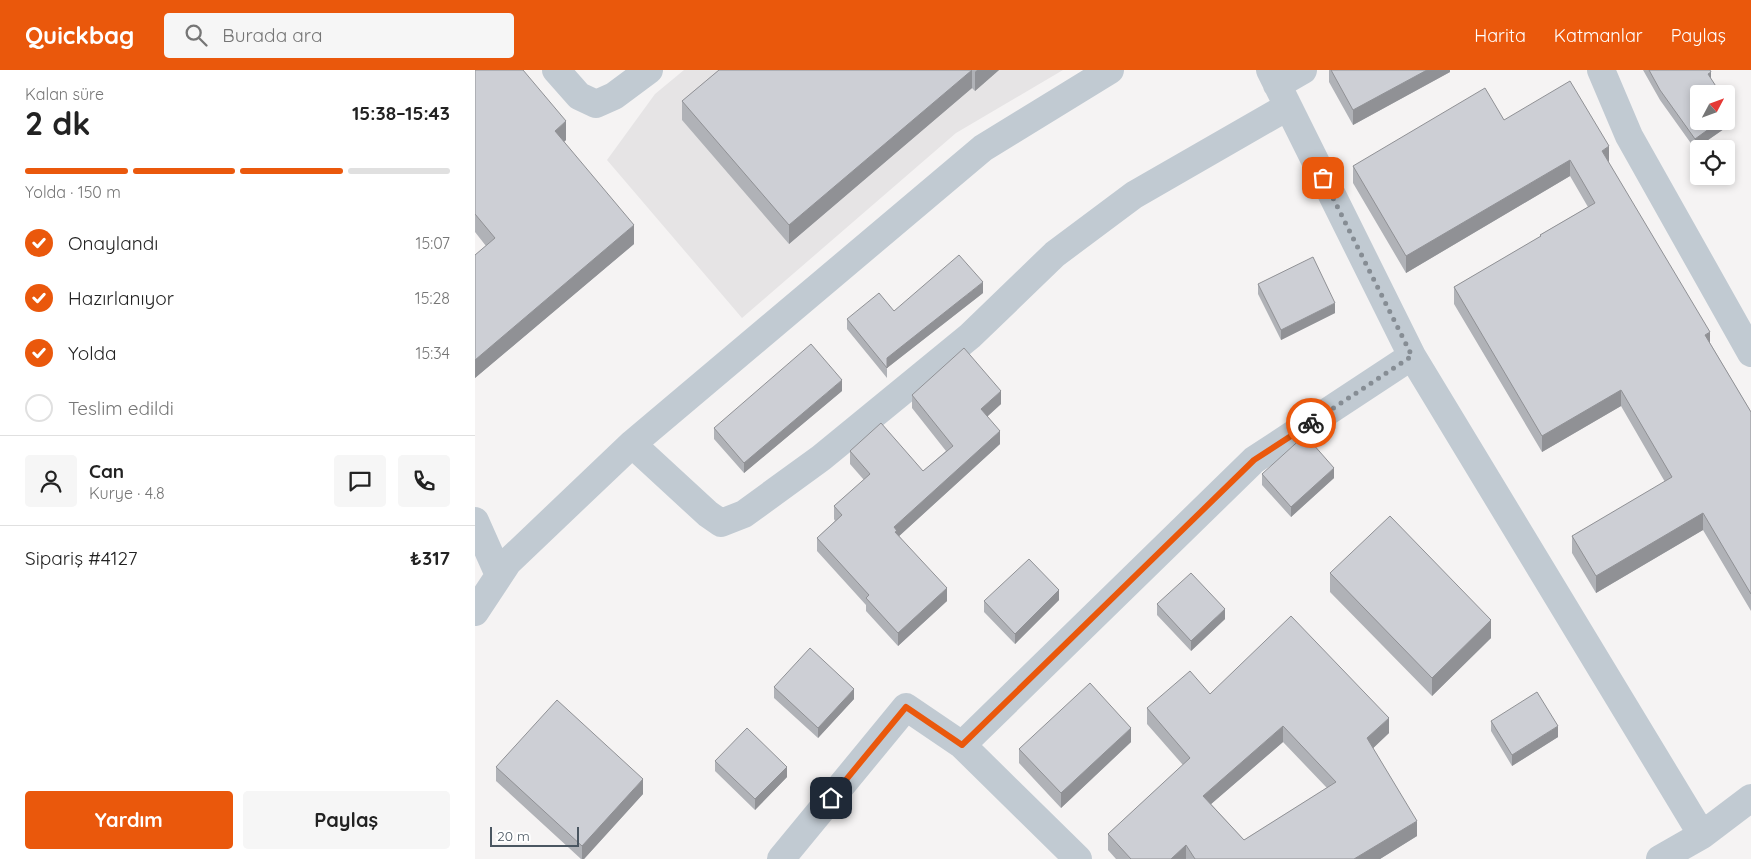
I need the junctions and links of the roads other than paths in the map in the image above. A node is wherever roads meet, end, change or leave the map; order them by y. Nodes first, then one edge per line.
1 (556, 70) edge
2 (649, 70) edge
3 (1110, 70) edge
4 (1303, 70) edge
5 (1601, 70) edge
6 (1278, 88) edge
7 (1751, 353) edge
8 (1412, 356) junction
9 (632, 444) junction
10 (475, 521) edge
11 (499, 575) junction
12 (475, 612) edge
13 (962, 745) junction
14 (1751, 798) edge
15 (1701, 835) junction
16 (781, 859) edge
17 (1078, 859) edge
18 (1660, 859) edge

1 - 2 street
3 - 9 street
4 - 6 street
5 - 7 street
6 - 8 street
6 - 9 street
8 - 13 street
8 - 15 street
9 - 11 street
10 - 11 street
11 - 12 street
13 - 16 street
13 - 17 street
14 - 15 street
15 - 18 street

